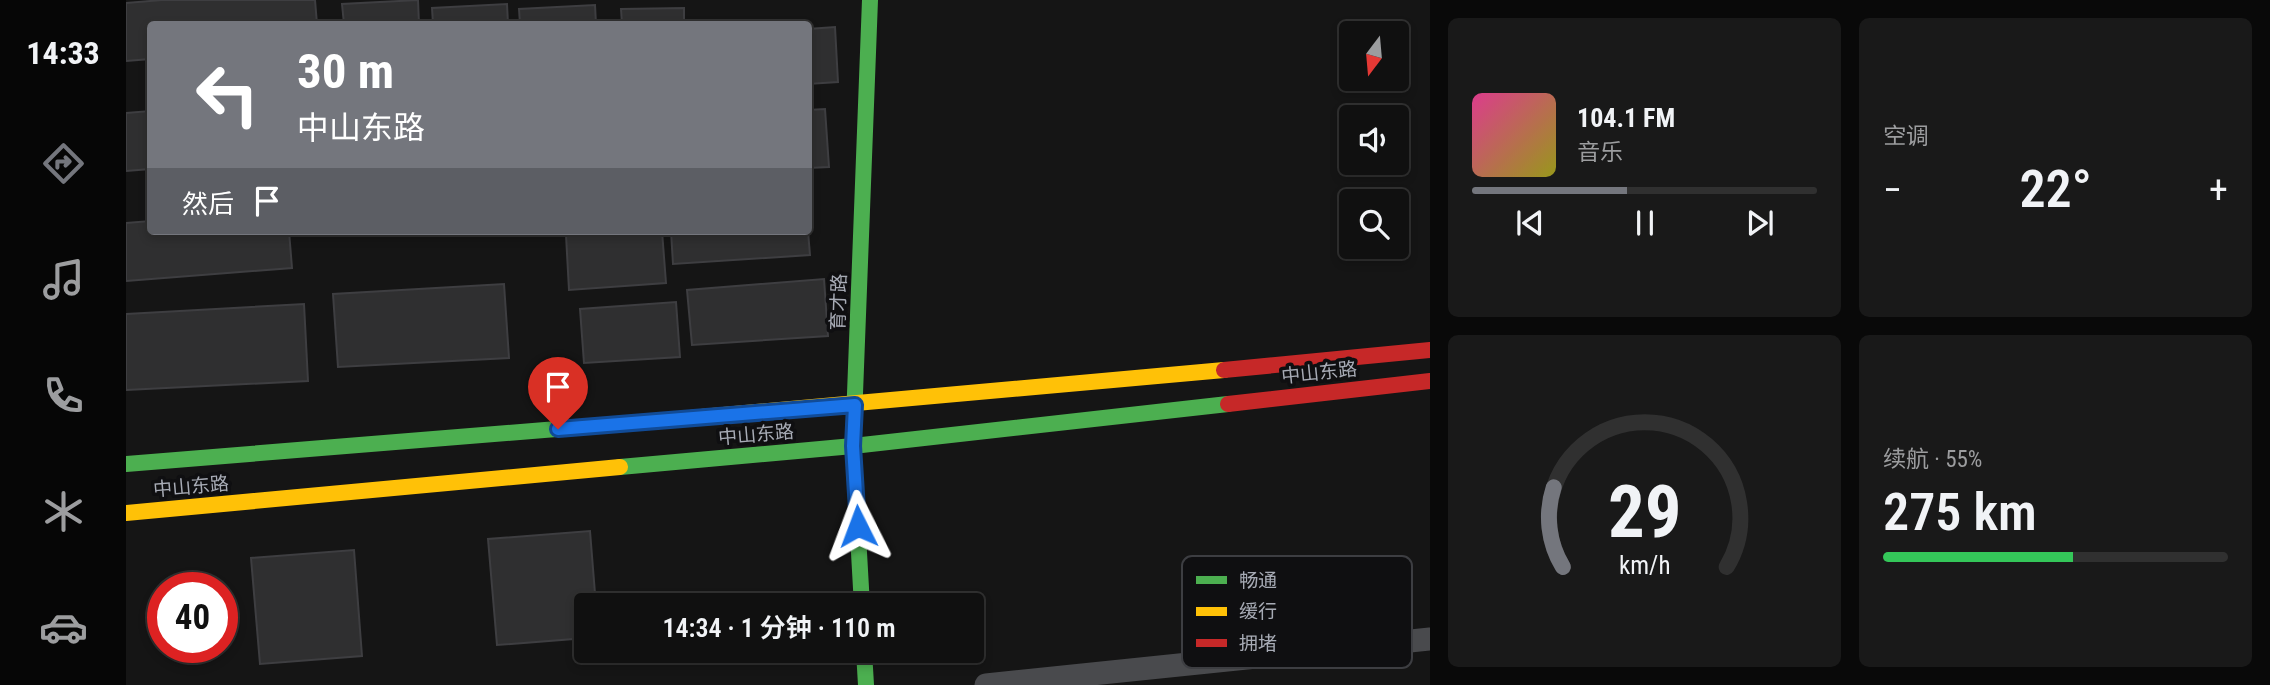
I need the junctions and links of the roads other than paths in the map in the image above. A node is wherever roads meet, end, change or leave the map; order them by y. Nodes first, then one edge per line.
1 (870, 0) edge
2 (1430, 350) edge
3 (1430, 381) edge
4 (855, 405) junction
5 (853, 446) junction
6 (126, 464) edge
7 (126, 513) edge
8 (861, 593) edge
9 (1430, 639) edge
10 (1412, 641) edge
11 (865, 663) edge
12 (1182, 665) edge
13 (866, 685) edge
14 (986, 685) edge

1 - 4 main road, 育才路
2 - 4 main road, 中山东路
3 - 5 main road, 中山东路
4 - 5 main road, 育才路
4 - 6 main road, 中山东路
5 - 7 main road, 中山东路
5 - 8 main road, 育才路
9 - 10 street
11 - 13 main road
12 - 14 street

